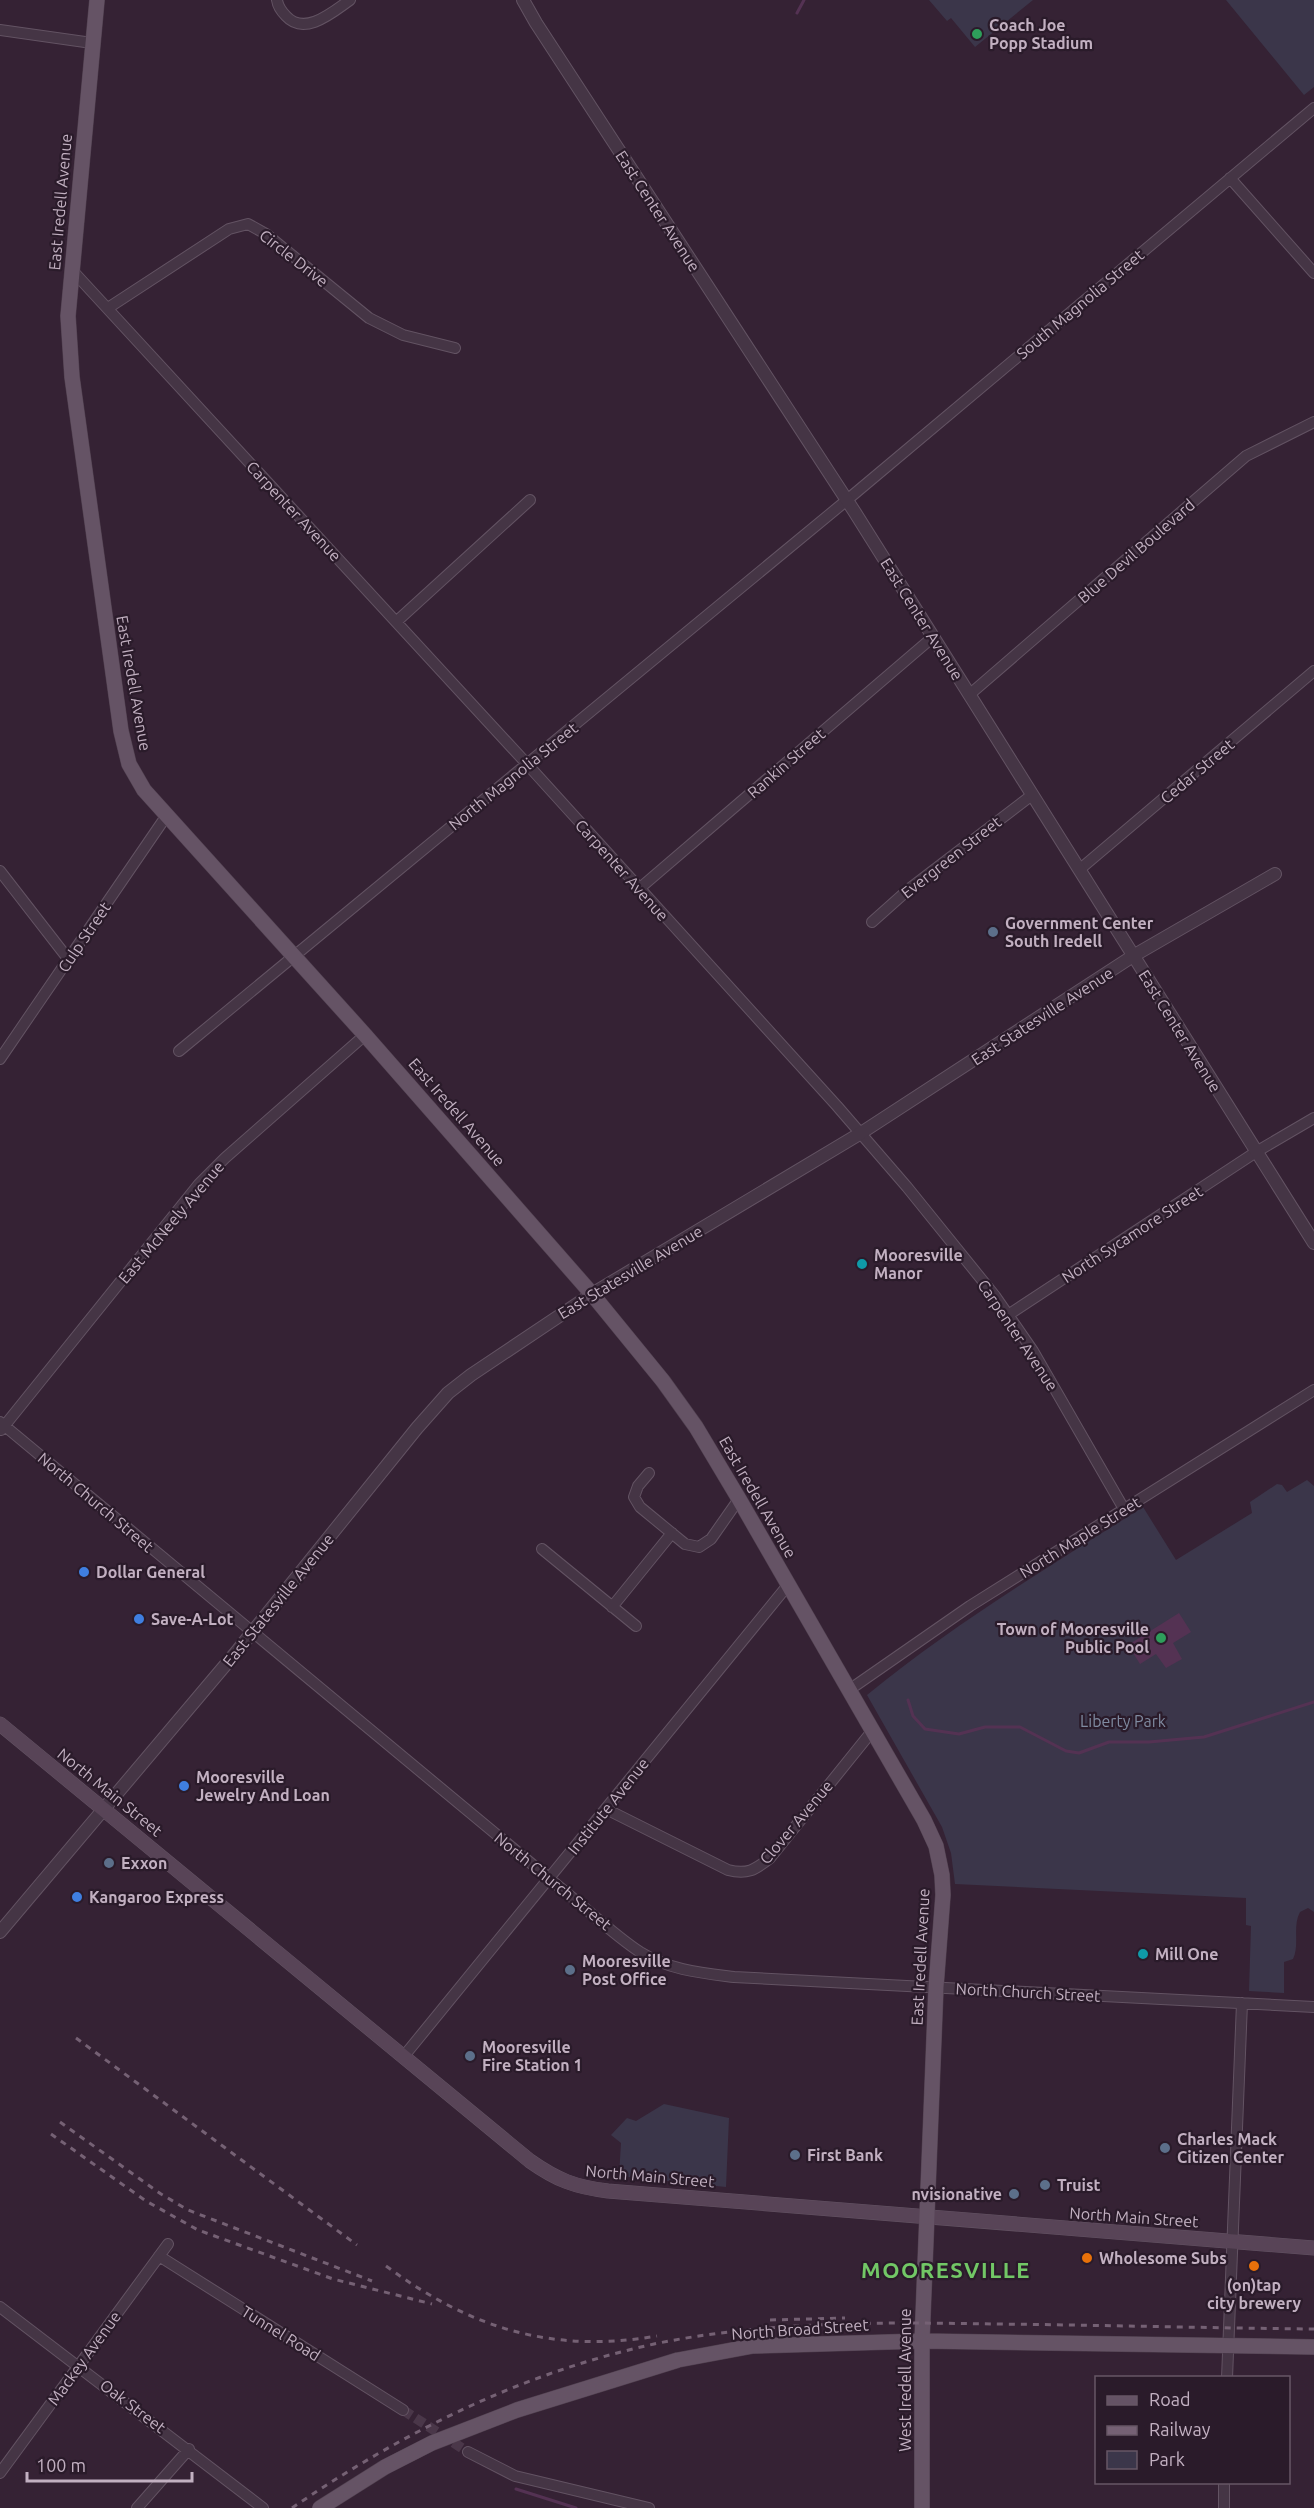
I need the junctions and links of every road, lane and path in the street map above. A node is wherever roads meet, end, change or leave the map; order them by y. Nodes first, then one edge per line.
1 (97, 0) edge
2 (277, 0) edge
3 (350, 0) edge
4 (523, 0) edge
5 (0, 30) edge
6 (92, 43) junction
7 (1314, 108) edge
8 (1230, 178) junction
9 (71, 269) junction
10 (1314, 273) edge
11 (108, 309) junction
12 (455, 348) dead end
13 (1314, 422) edge
14 (530, 500) dead end
15 (847, 500) junction
16 (396, 622) junction
17 (933, 637) junction
18 (1314, 671) edge
19 (969, 695) junction
20 (527, 764) junction
21 (1032, 795) junction
22 (167, 815) junction
23 (1080, 870) junction
24 (0, 871) edge
25 (1275, 874) dead end
26 (640, 888) junction
27 (872, 922) dead end
28 (293, 955) junction
29 (1133, 956) junction
30 (69, 960) junction
31 (365, 1035) junction
32 (179, 1051) dead end
33 (0, 1059) edge
34 (1314, 1118) edge
35 (861, 1133) junction
36 (1256, 1152) junction
37 (1314, 1244) edge
38 (592, 1294) junction
39 (1008, 1315) junction
40 (1314, 1390) edge
41 (1, 1426) edge
42 (649, 1473) dead end
43 (739, 1499) junction
44 (1124, 1509) junction
45 (672, 1533) junction
46 (542, 1549) dead end
47 (788, 1584) junction
48 (612, 1606) junction
49 (636, 1626) dead end
50 (252, 1632) junction
51 (849, 1690) junction
52 (0, 1724) edge
53 (873, 1730) junction
54 (105, 1809) junction
55 (606, 1809) junction
56 (549, 1878) junction
57 (0, 1932) edge
58 (936, 1987) junction
59 (1242, 2003) junction
60 (1314, 2007) edge
61 (404, 2056) junction
62 (926, 2216) junction
63 (1233, 2241) junction
64 (168, 2244) dead end
65 (1314, 2248) edge
66 (159, 2256) junction
67 (0, 2307) edge
68 (922, 2341) junction
69 (1228, 2345) junction
70 (1314, 2348) edge
71 (78, 2365) junction
72 (1227, 2376) edge
73 (403, 2410) tunnel mouth
74 (189, 2450) junction
75 (468, 2452) tunnel mouth
76 (0, 2473) edge
77 (1224, 2484) edge
78 (137, 2508) edge
79 (263, 2508) edge
80 (320, 2508) edge
81 (649, 2508) edge
82 (922, 2508) edge
83 (1224, 2508) edge

1 - 6 main road, East Iredell Avenue
2 - 3 street
4 - 15 street, East Center Avenue
5 - 6 street
6 - 9 main road, East Iredell Avenue
7 - 8 street, South Magnolia Street
8 - 10 street
8 - 15 street, South Magnolia Street
9 - 11 street, Carpenter Avenue
9 - 22 main road, East Iredell Avenue
11 - 12 street, Circle Drive
11 - 16 street, Carpenter Avenue
13 - 19 street, Blue Devil Boulevard
14 - 16 street
15 - 17 street, East Center Avenue
15 - 20 street, North Magnolia Street
16 - 20 street, Carpenter Avenue
17 - 19 street, East Center Avenue
17 - 26 street, Rankin Street
18 - 23 street, Cedar Street
19 - 21 street, East Center Avenue
20 - 26 street, Carpenter Avenue
20 - 28 street, North Magnolia Street
21 - 23 street, East Center Avenue
21 - 27 street, Evergreen Street
22 - 28 main road, East Iredell Avenue
22 - 30 street, Culp Street
23 - 29 street, East Center Avenue
24 - 30 street
25 - 29 street, East Statesville Avenue
26 - 35 street, Carpenter Avenue
28 - 31 main road, East Iredell Avenue
28 - 32 street, North Magnolia Street
29 - 35 street, East Statesville Avenue
29 - 36 street, East Center Avenue
30 - 33 street, Culp Street
31 - 38 main road, East Iredell Avenue
31 - 41 street, East McNeely Avenue
34 - 36 street, North Sycamore Street
35 - 38 street, East Statesville Avenue
35 - 39 street, Carpenter Avenue
36 - 37 street, East Center Avenue
36 - 39 street, North Sycamore Street
38 - 43 main road, East Iredell Avenue
38 - 50 street, East Statesville Avenue
39 - 44 street, Carpenter Avenue
40 - 44 street, North Maple Street
41 - 50 street, North Church Street
42 - 45 street
43 - 45 street
43 - 47 main road, East Iredell Avenue
44 - 51 street, North Maple Street
45 - 48 street
46 - 48 street
47 - 51 main road, East Iredell Avenue
47 - 55 street, Institute Avenue
48 - 49 street
50 - 54 street, East Statesville Avenue
50 - 56 street, North Church Street
51 - 53 main road, East Iredell Avenue
52 - 54 main road, North Main Street
53 - 55 street, Clover Avenue
53 - 58 main road, East Iredell Avenue
54 - 57 street, East Statesville Avenue
54 - 61 main road, North Main Street
55 - 56 street, Institute Avenue
56 - 58 street, North Church Street
56 - 61 street, Institute Avenue
58 - 59 street, North Church Street
58 - 62 main road, East Iredell Avenue
59 - 60 street, North Church Street
59 - 63 street
61 - 62 main road, North Main Street
62 - 63 main road, North Main Street
62 - 68 main road, West Iredell Avenue
63 - 65 main road, North Main Street
63 - 69 street
64 - 66 street, Mackey Avenue
66 - 71 street, Mackey Avenue
66 - 73 street, Tunnel Road
67 - 71 street, Oak Street
68 - 69 main road, North Broad Street
68 - 80 main road, North Broad Street
68 - 82 main road, West Iredell Avenue
69 - 70 main road, North Broad Street
69 - 72 street
71 - 74 street, Oak Street
71 - 76 street, Mackey Avenue
74 - 78 street
74 - 79 street, Oak Street
75 - 81 street
77 - 83 street

